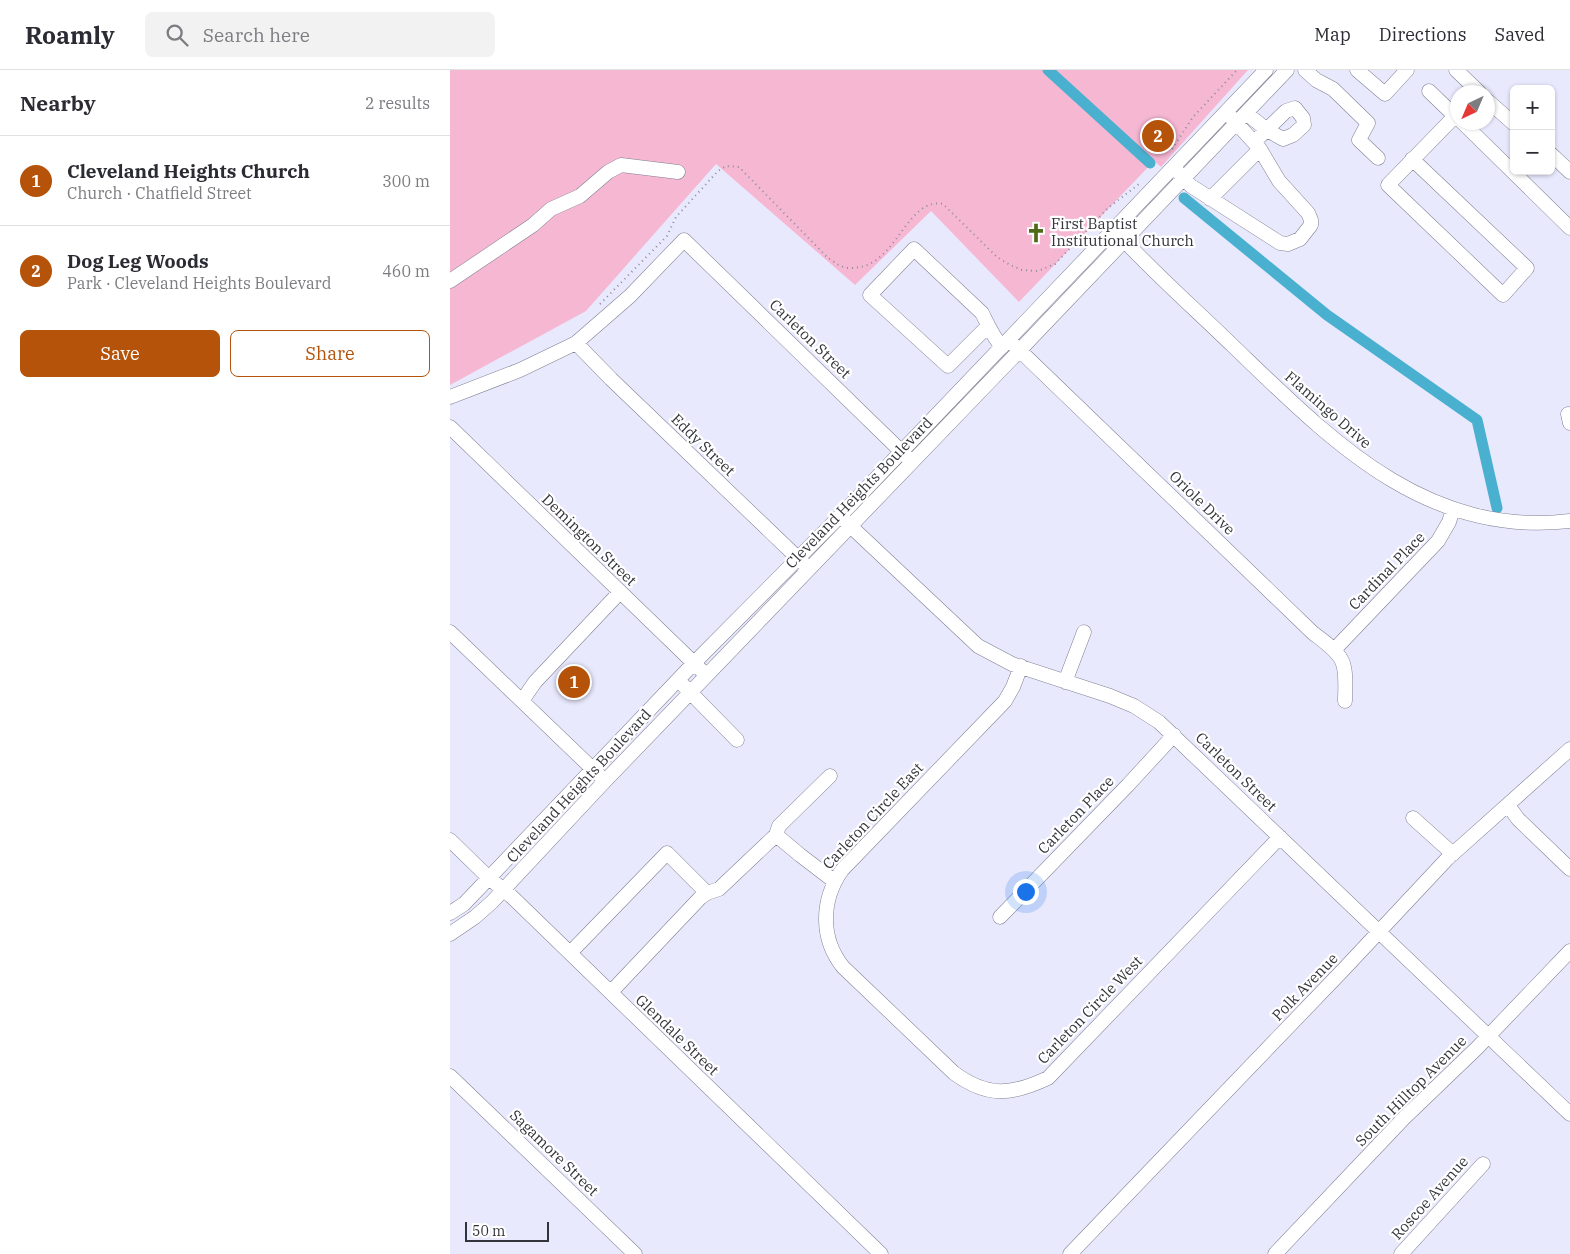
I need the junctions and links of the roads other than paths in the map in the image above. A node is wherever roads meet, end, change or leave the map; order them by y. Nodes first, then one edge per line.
1 (1266, 70) edge
2 (1287, 70) edge
3 (1305, 70) edge
4 (1326, 70) edge
5 (1357, 70) edge
6 (1407, 70) edge
7 (1456, 70) edge
8 (1316, 80) junction
9 (1471, 85) edge
10 (1429, 91) dead end
11 (1495, 107) edge
12 (1226, 111) junction
13 (1450, 111) edge
14 (1241, 118) junction
15 (1510, 120) edge
16 (1450, 125) edge
17 (1470, 130) edge
18 (1257, 145) junction
19 (1378, 158) dead end
20 (1555, 158) edge
21 (1412, 159) junction
22 (1173, 168) junction
23 (678, 172) dead end
24 (1570, 172) edge
25 (1184, 178) junction
26 (1210, 199) junction
27 (1570, 228) edge
28 (1114, 229) junction
29 (1124, 240) junction
30 (450, 282) edge
31 (988, 326) junction
32 (576, 343) junction
33 (1005, 344) junction
34 (1020, 351) junction
35 (450, 397) edge
36 (450, 427) edge
37 (902, 451) junction
38 (912, 462) junction
39 (1453, 508) junction
40 (840, 516) junction
41 (1570, 521) edge
42 (851, 526) junction
43 (798, 558) junction
44 (809, 568) junction
45 (620, 592) junction
46 (450, 632) edge
47 (1084, 632) dead end
48 (1334, 650) junction
49 (694, 664) junction
50 (1021, 666) junction
51 (707, 675) junction
52 (678, 680) junction
53 (1065, 682) junction
54 (690, 692) junction
55 (522, 701) junction
56 (1345, 701) dead end
57 (1174, 735) junction
58 (737, 740) dead end
59 (1570, 750) edge
60 (593, 770) junction
61 (830, 776) dead end
62 (605, 781) junction
63 (1508, 804) junction
64 (1413, 818) dead end
65 (776, 835) junction
66 (1280, 836) junction
67 (450, 840) edge
68 (1453, 854) junction
69 (1570, 869) edge
70 (489, 878) junction
71 (834, 880) junction
72 (504, 889) junction
73 (707, 893) junction
74 (450, 913) edge
75 (1000, 917) dead end
76 (1379, 931) junction
77 (450, 934) edge
78 (1570, 951) edge
79 (570, 954) junction
80 (611, 992) junction
81 (898, 1020) joint
82 (1489, 1036) junction
83 (450, 1076) edge
84 (1570, 1114) edge
85 (1483, 1164) dead end
86 (635, 1254) edge
87 (880, 1254) edge
88 (1070, 1254) edge
89 (1275, 1254) edge
90 (1401, 1254) edge

1 - 12 street, Cleveland Heights Boulevard
2 - 14 street, Cleveland Heights Boulevard
3 - 8 street
4 - 8 street
5 - 6 street
7 - 9 street
8 - 19 street
10 - 13 street
11 - 15 street
12 - 14 street
12 - 22 street, Cleveland Heights Boulevard
14 - 18 street
14 - 18 street
14 - 25 street, Cleveland Heights Boulevard
16 - 21 street
17 - 27 street
18 - 26 street
18 - 26 street
20 - 24 street
21 - 21 street
22 - 25 street
22 - 28 street, Cleveland Heights Boulevard
23 - 30 street
25 - 26 street
25 - 29 street, Cleveland Heights Boulevard
28 - 29 street, Flamingo Drive
28 - 33 street, Cleveland Heights Boulevard
29 - 34 street, Cleveland Heights Boulevard
29 - 39 street, Flamingo Drive
31 - 31 street, Oriole Drive
31 - 33 street, Oriole Drive
32 - 35 street
32 - 37 street, Carleton Street
32 - 43 street, Eddy Street
33 - 34 street, Oriole Drive
33 - 37 street, Cleveland Heights Boulevard
34 - 38 street, Cleveland Heights Boulevard
34 - 48 street, Oriole Drive
36 - 45 street, Demington Street
37 - 38 street, Carleton Street
37 - 40 street, Cleveland Heights Boulevard
38 - 42 street, Cleveland Heights Boulevard
39 - 41 street, Flamingo Drive
39 - 48 street, Cardinal Place
40 - 42 street, Carleton Street
40 - 43 street, Cleveland Heights Boulevard
42 - 44 street, Cleveland Heights Boulevard
42 - 50 street, Carleton Street
43 - 44 street, Eddy Street
43 - 49 street, Cleveland Heights Boulevard
44 - 51 street, Cleveland Heights Boulevard
45 - 49 street, Demington Street
45 - 55 street
46 - 55 street
47 - 53 street
48 - 56 street, Oriole Drive
49 - 51 street, Demington Street
49 - 52 street, Cleveland Heights Boulevard
50 - 53 street, Carleton Street
50 - 71 street, Carleton Circle East
51 - 54 street, Cleveland Heights Boulevard
52 - 54 street
52 - 60 street, Cleveland Heights Boulevard
53 - 57 street, Carleton Street
54 - 58 street
54 - 62 street, Cleveland Heights Boulevard
55 - 60 street
57 - 66 street, Carleton Street
57 - 75 street, Carleton Place
59 - 63 street, Polk Avenue
60 - 62 street
60 - 70 street, Cleveland Heights Boulevard
61 - 65 street
62 - 72 street, Cleveland Heights Boulevard
63 - 68 street, Polk Avenue
63 - 69 street
64 - 68 street
65 - 71 street
65 - 73 street
66 - 76 street, Carleton Street
66 - 81 street, Carleton Circle West
67 - 70 street, Glendale Street
68 - 76 street, Polk Avenue
70 - 72 street, Glendale Street
70 - 74 street, Cleveland Heights Boulevard
71 - 81 street, Carleton Circle East
72 - 77 street, Cleveland Heights Boulevard
72 - 79 street, Glendale Street
73 - 79 street
73 - 80 street
76 - 82 street, Carleton Street
76 - 88 street, Polk Avenue
78 - 82 street, South Hilltop Avenue
79 - 80 street, Glendale Street
80 - 87 street, Glendale Street
82 - 84 street, Carleton Street
82 - 89 street, South Hilltop Avenue
83 - 86 street, Sagamore Street
85 - 90 street, Roscoe Avenue

